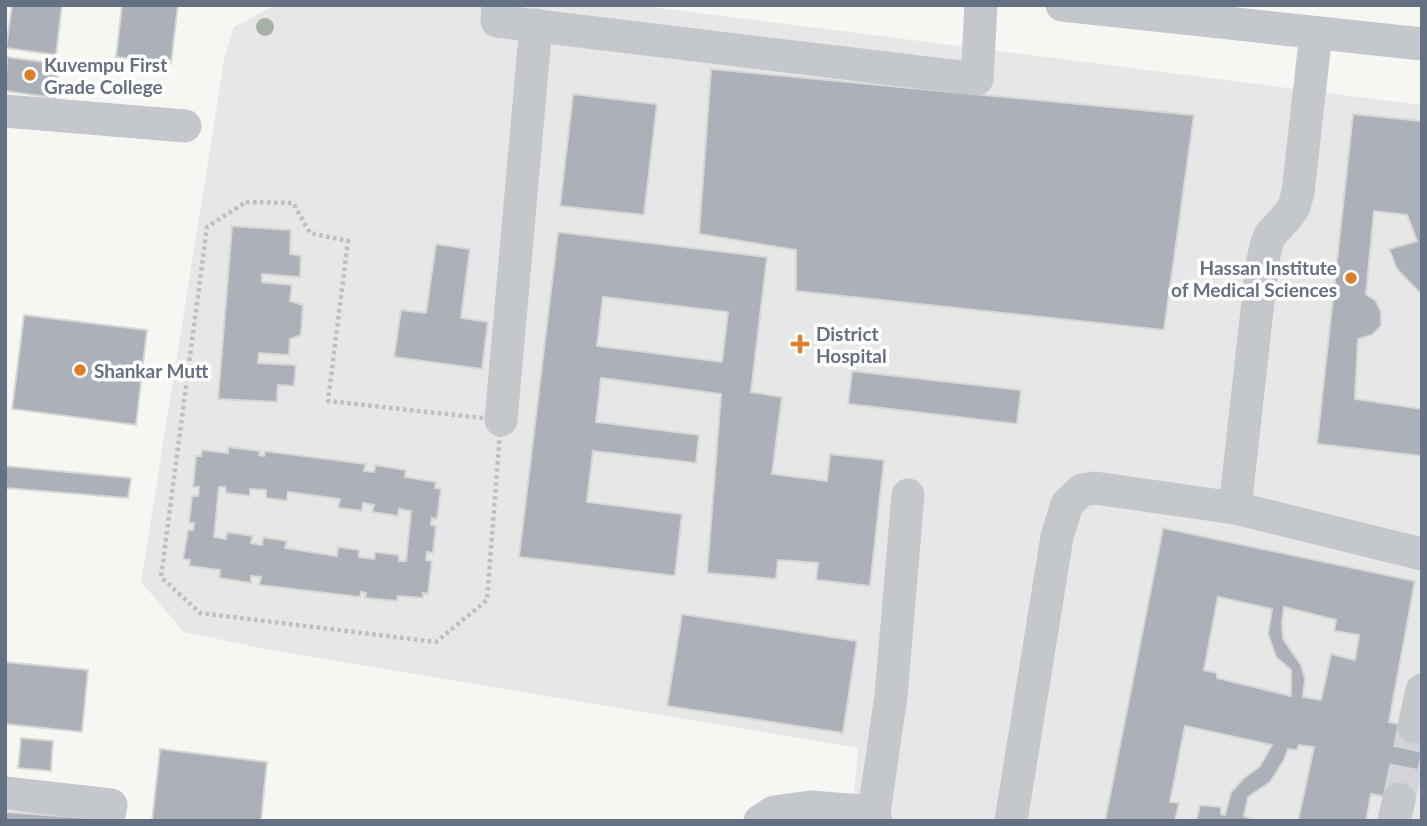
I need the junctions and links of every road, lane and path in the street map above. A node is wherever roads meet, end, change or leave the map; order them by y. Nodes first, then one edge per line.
1 (498, 5) edge
2 (981, 5) edge
3 (1062, 5) edge
4 (536, 26) junction
5 (1316, 33) junction
6 (1422, 44) edge
7 (5, 111) edge
8 (185, 126) dead end
9 (501, 420) junction
10 (908, 495) dead end
11 (1235, 508) junction
12 (1422, 554) edge
13 (1422, 690) edge
14 (1414, 727) tunnel mouth
15 (5, 793) edge
16 (875, 816) edge
17 (108, 821) edge
18 (760, 821) edge
19 (1011, 821) edge

1 - 4 street
2 - 4 street
3 - 5 street
4 - 9 street
5 - 6 street
5 - 11 street
7 - 8 street
9 - 9 path
10 - 16 street
11 - 12 street
11 - 19 street
13 - 14 street
15 - 17 street
16 - 18 street

